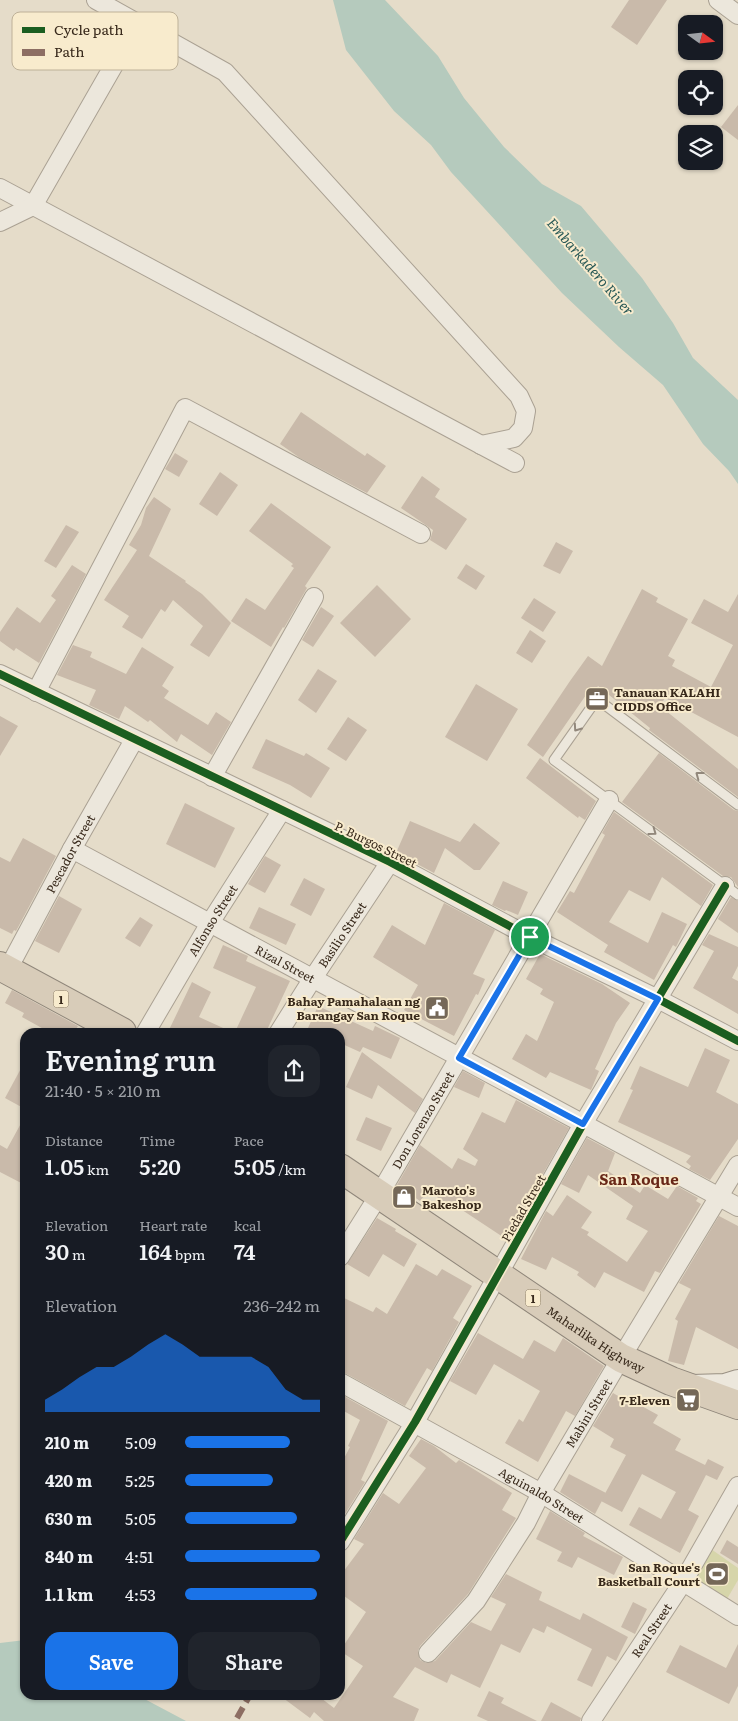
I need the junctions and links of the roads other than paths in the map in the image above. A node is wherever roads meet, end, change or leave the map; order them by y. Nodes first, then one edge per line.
1 (96, 0) edge
2 (718, 0) edge
3 (118, 12) edge
4 (738, 15) edge
5 (178, 46) edge
6 (111, 70) edge
7 (0, 188) edge
8 (33, 206) junction
9 (0, 222) edge
10 (481, 445) junction
11 (515, 463) dead end
12 (421, 534) dead end
13 (314, 597) dead end
14 (0, 674) edge
15 (36, 692) junction
16 (134, 740) junction
17 (212, 777) junction
18 (609, 800) junction
19 (738, 805) edge
20 (282, 810) junction
21 (72, 848) junction
22 (390, 862) junction
23 (732, 890) edge
24 (210, 923) junction
25 (530, 937) junction
26 (4, 967) edge
27 (312, 978) junction
28 (658, 999) junction
29 (115, 1028) edge
30 (148, 1028) edge
31 (281, 1028) edge
32 (738, 1041) edge
33 (459, 1058) junction
34 (583, 1124) junction
35 (738, 1165) edge
36 (345, 1171) edge
37 (379, 1194) junction
38 (719, 1197) junction
39 (738, 1207) edge
40 (345, 1249) edge
41 (498, 1274) junction
42 (621, 1358) junction
43 (738, 1382) edge
44 (345, 1385) edge
45 (688, 1387) junction
46 (738, 1405) edge
47 (415, 1422) junction
48 (738, 1486) edge
49 (541, 1493) junction
50 (345, 1534) edge
51 (683, 1582) junction
52 (738, 1616) edge
53 (428, 1652) dead end
54 (591, 1721) edge

1 - 3 street
2 - 4 street
5 - 10 street
6 - 8 street
7 - 8 street
8 - 9 street
8 - 10 street
10 - 11 street
12 - 15 street
13 - 17 street
14 - 15 street, P. Burgos Street
15 - 16 street, P. Burgos Street
16 - 17 street, P. Burgos Street
16 - 21 street, Pescador Street
17 - 20 street, P. Burgos Street
19 -> 18 lane
18 -> 23 lane
18 - 25 street, Don Lorenzo Street
20 - 22 street, P. Burgos Street
20 - 24 street, Alfonso Street
21 - 24 street, Rizal Street
21 - 26 street, Pescador Street
22 - 25 street, P. Burgos Street
22 - 27 street, Basilio Street
23 - 28 street, Piedad Street
24 - 27 street, Rizal Street
24 - 30 street, Alfonso Street
25 - 28 street, P. Burgos Street
25 - 33 street, Don Lorenzo Street
26 - 29 highway, 1
27 - 31 street, Basilio Street
27 - 33 street, Rizal Street
28 - 32 street, P. Burgos Street
28 - 34 street, Piedad Street
33 - 34 street, Rizal Street
33 - 37 street, Don Lorenzo Street
34 - 38 street, Rizal Street
34 - 41 street, Piedad Street
35 - 38 street, Mabini Street
36 - 37 highway, Maharlika Highway / 1
37 - 40 street, Don Lorenzo Street
37 - 41 highway, Maharlika Highway / 1
38 - 39 street, Rizal Street
38 - 42 street, Mabini Street
41 - 42 highway, Maharlika Highway / 1
41 - 47 street, Piedad Street
42 - 45 highway, Maharlika Highway / 1
42 - 49 street, Mabini Street
43 - 45 main road
44 - 47 street, Aguinaldo Street
45 - 46 highway, Maharlika Highway / 1
47 - 49 street, Aguinaldo Street
47 - 50 street, Piedad Street
48 - 51 street, Real Street
49 - 51 street, Aguinaldo Street
49 - 53 street, Mabini Street
51 - 52 street, Aguinaldo Street
51 - 54 street, Real Street

